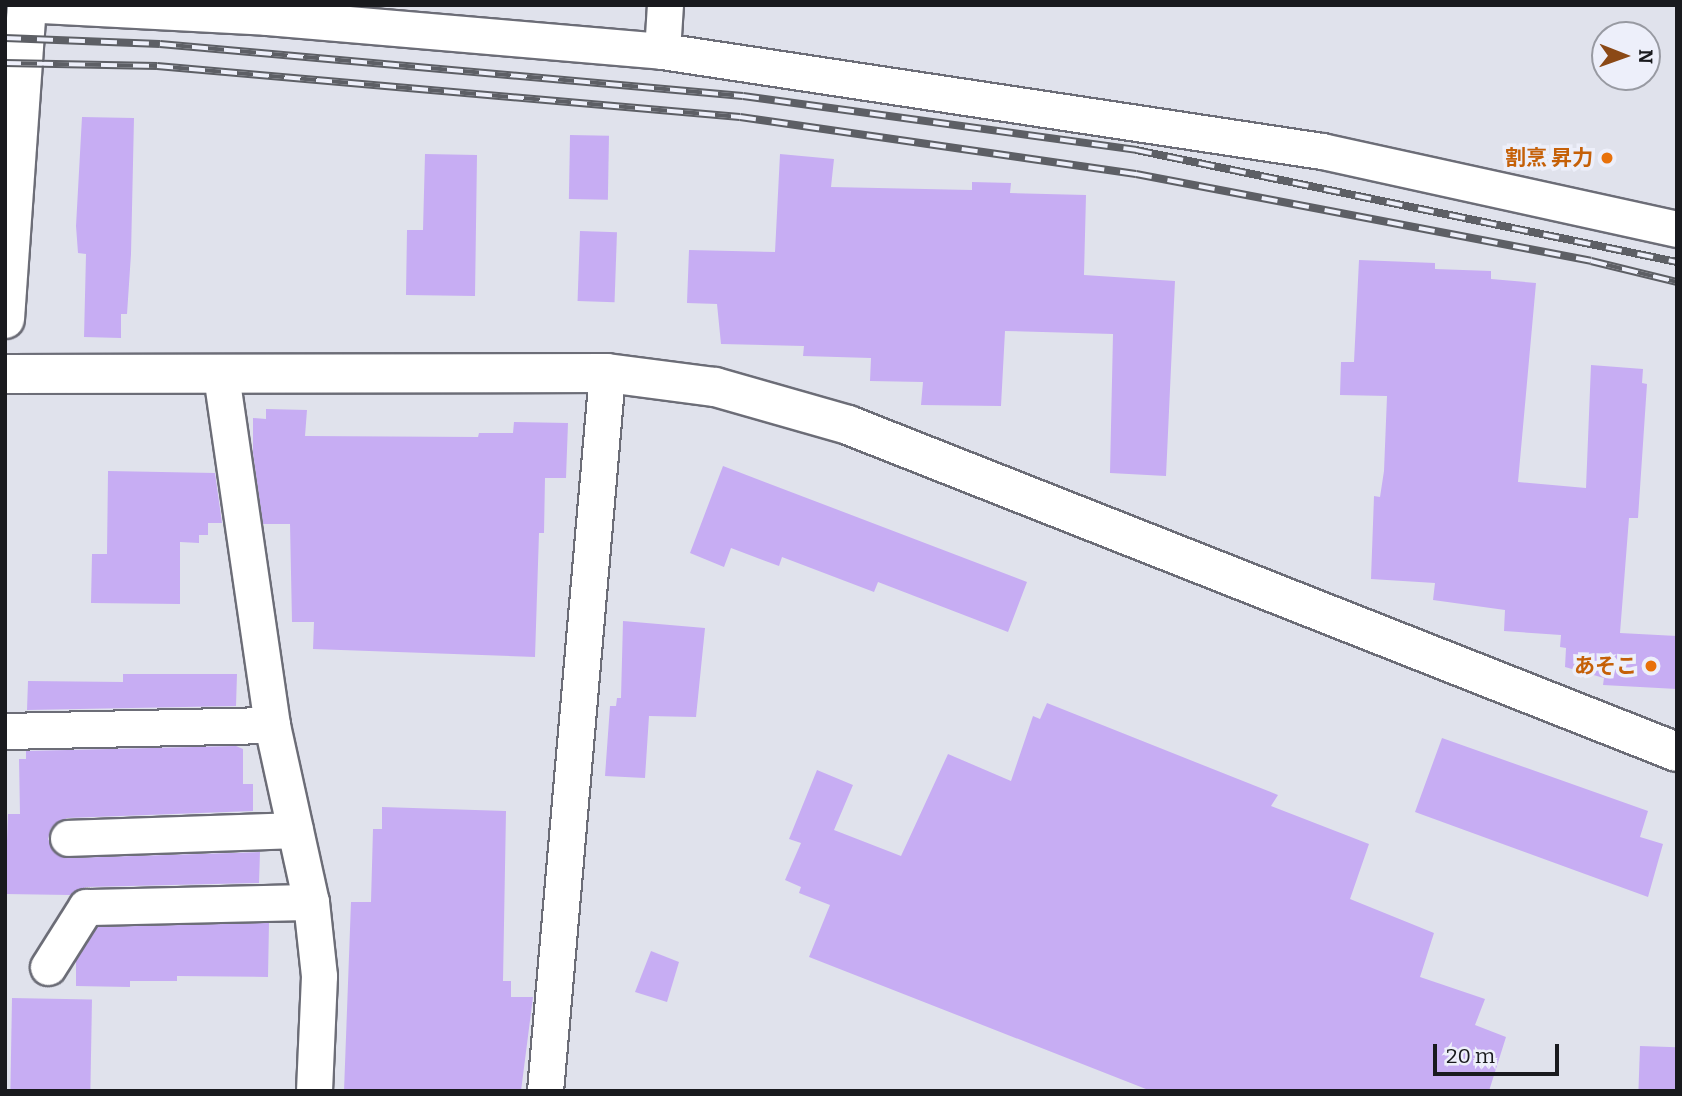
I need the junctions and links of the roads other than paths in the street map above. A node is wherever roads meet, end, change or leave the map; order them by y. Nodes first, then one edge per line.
1 (27, 5) edge
2 (40, 5) edge
3 (664, 5) edge
4 (662, 51) junction
5 (1677, 229) edge
6 (5, 319) edge
7 (607, 373) junction
8 (5, 374) edge
9 (221, 375) junction
10 (272, 725) junction
11 (5, 731) edge
12 (1677, 752) edge
13 (295, 830) junction
14 (68, 838) dead end
15 (311, 902) junction
16 (48, 967) dead end
17 (314, 1091) edge
18 (545, 1091) edge

1 - 6 street
2 - 4 street
3 - 4 street
4 - 5 street
7 - 9 street
7 - 12 street
7 - 18 street
8 - 9 street
9 - 10 street
10 - 11 street
10 - 13 street
13 - 14 street
13 - 15 street
15 - 16 street
15 - 17 street

